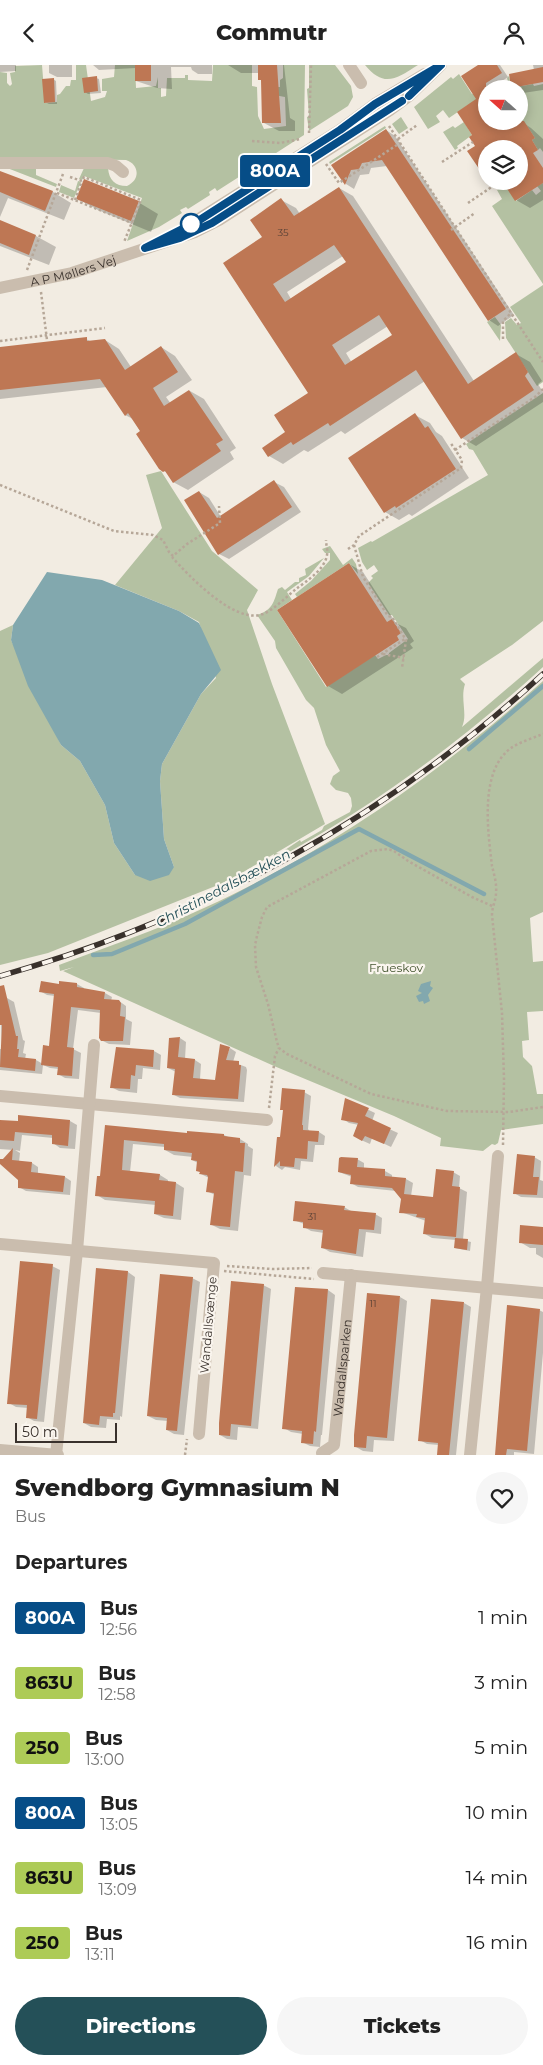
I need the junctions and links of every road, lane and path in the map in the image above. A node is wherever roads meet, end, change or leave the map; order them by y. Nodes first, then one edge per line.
1 (311, 65) edge
2 (349, 65) edge
3 (441, 65) edge
4 (362, 83) dead end
5 (388, 124) dead end
6 (417, 125) dead end
7 (398, 139) junction
8 (252, 141) dead end
9 (473, 142) dead end
10 (400, 143) junction
11 (325, 162) dead end
12 (0, 163) edge
13 (442, 163) dead end
14 (63, 169) junction
15 (123, 172) dead end
16 (82, 181) junction
17 (487, 190) edge
18 (56, 193) junction
19 (75, 200) junction
20 (468, 203) dead end
21 (475, 213) dead end
22 (132, 223) junction
23 (455, 227) junction
24 (451, 230) dead end
25 (126, 239) dead end
26 (40, 281) junction
27 (21, 285) junction
28 (0, 288) edge
29 (511, 313) junction
30 (105, 328) dead end
31 (47, 335) junction
32 (503, 339) dead end
33 (47, 340) dead end
34 (0, 341) edge
35 (543, 362) edge
36 (543, 389) edge
37 (450, 442) dead end
38 (455, 450) junction
39 (0, 485) edge
40 (219, 506) dead end
41 (326, 540) dead end
42 (354, 545) junction
43 (348, 549) dead end
44 (171, 555) junction
45 (406, 639) junction
46 (382, 654) junction
47 (377, 657) dead end
48 (404, 658) junction
49 (402, 669) dead end
50 (543, 734) edge
51 (492, 906) junction
52 (94, 1045) dead end
53 (280, 1048) junction
54 (0, 1096) edge
55 (89, 1104) junction
56 (543, 1107) edge
57 (503, 1112) junction
58 (268, 1121) joint
59 (500, 1150) joint
60 (0, 1244) edge
61 (77, 1251) junction
62 (213, 1267) junction
63 (351, 1275) junction
64 (322, 1276) junction
65 (487, 1287) junction
66 (543, 1293) edge
67 (193, 1436) joint
68 (0, 1450) edge
69 (322, 1453) dead end
70 (57, 1455) edge
71 (185, 1455) edge
72 (470, 1455) edge

1 - 8 path
2 - 4 street
3 - 26 street, A P Møllers Vej
5 - 7 path
6 - 7 path
7 - 10 path
9 - 13 path
10 - 11 path
10 - 23 path
12 - 14 street
14 - 15 street
14 - 16 path
14 - 18 path
16 - 19 path
16 - 22 path
17 - 20 path
18 - 19 path
18 - 27 path
19 - 22 path
21 - 23 path
22 - 25 path
23 - 24 path
23 - 29 path
26 - 27 street, A P Møllers Vej
26 - 31 path
27 - 28 street, A P Møllers Vej
29 - 32 path
29 - 35 path
30 - 31 path
31 - 33 path
31 - 34 path
36 - 38 path
37 - 38 path
38 - 42 path
39 - 44 path
40 - 44 path
41 - 44 path
42 - 43 path
42 - 45 path
45 - 46 path
45 - 48 path
46 - 47 path
46 - 48 path
48 - 49 path
50 - 51 path
51 - 53 path
51 - 57 path
52 - 55 street
53 - 57 path
53 - 58 path
54 - 55 street
55 - 58 street
55 - 61 street
56 - 57 path
57 - 59 path
59 - 65 street
60 - 61 street, Wandallsvænge
61 - 62 street, Wandallsvænge
61 - 70 street
62 - 64 path
62 - 64 path
62 - 67 street, Wandallsvænge
63 - 64 street
63 - 65 street
63 - 69 street, Wandallsparken
65 - 66 street
65 - 72 street
67 - 71 path
68 - 70 street

